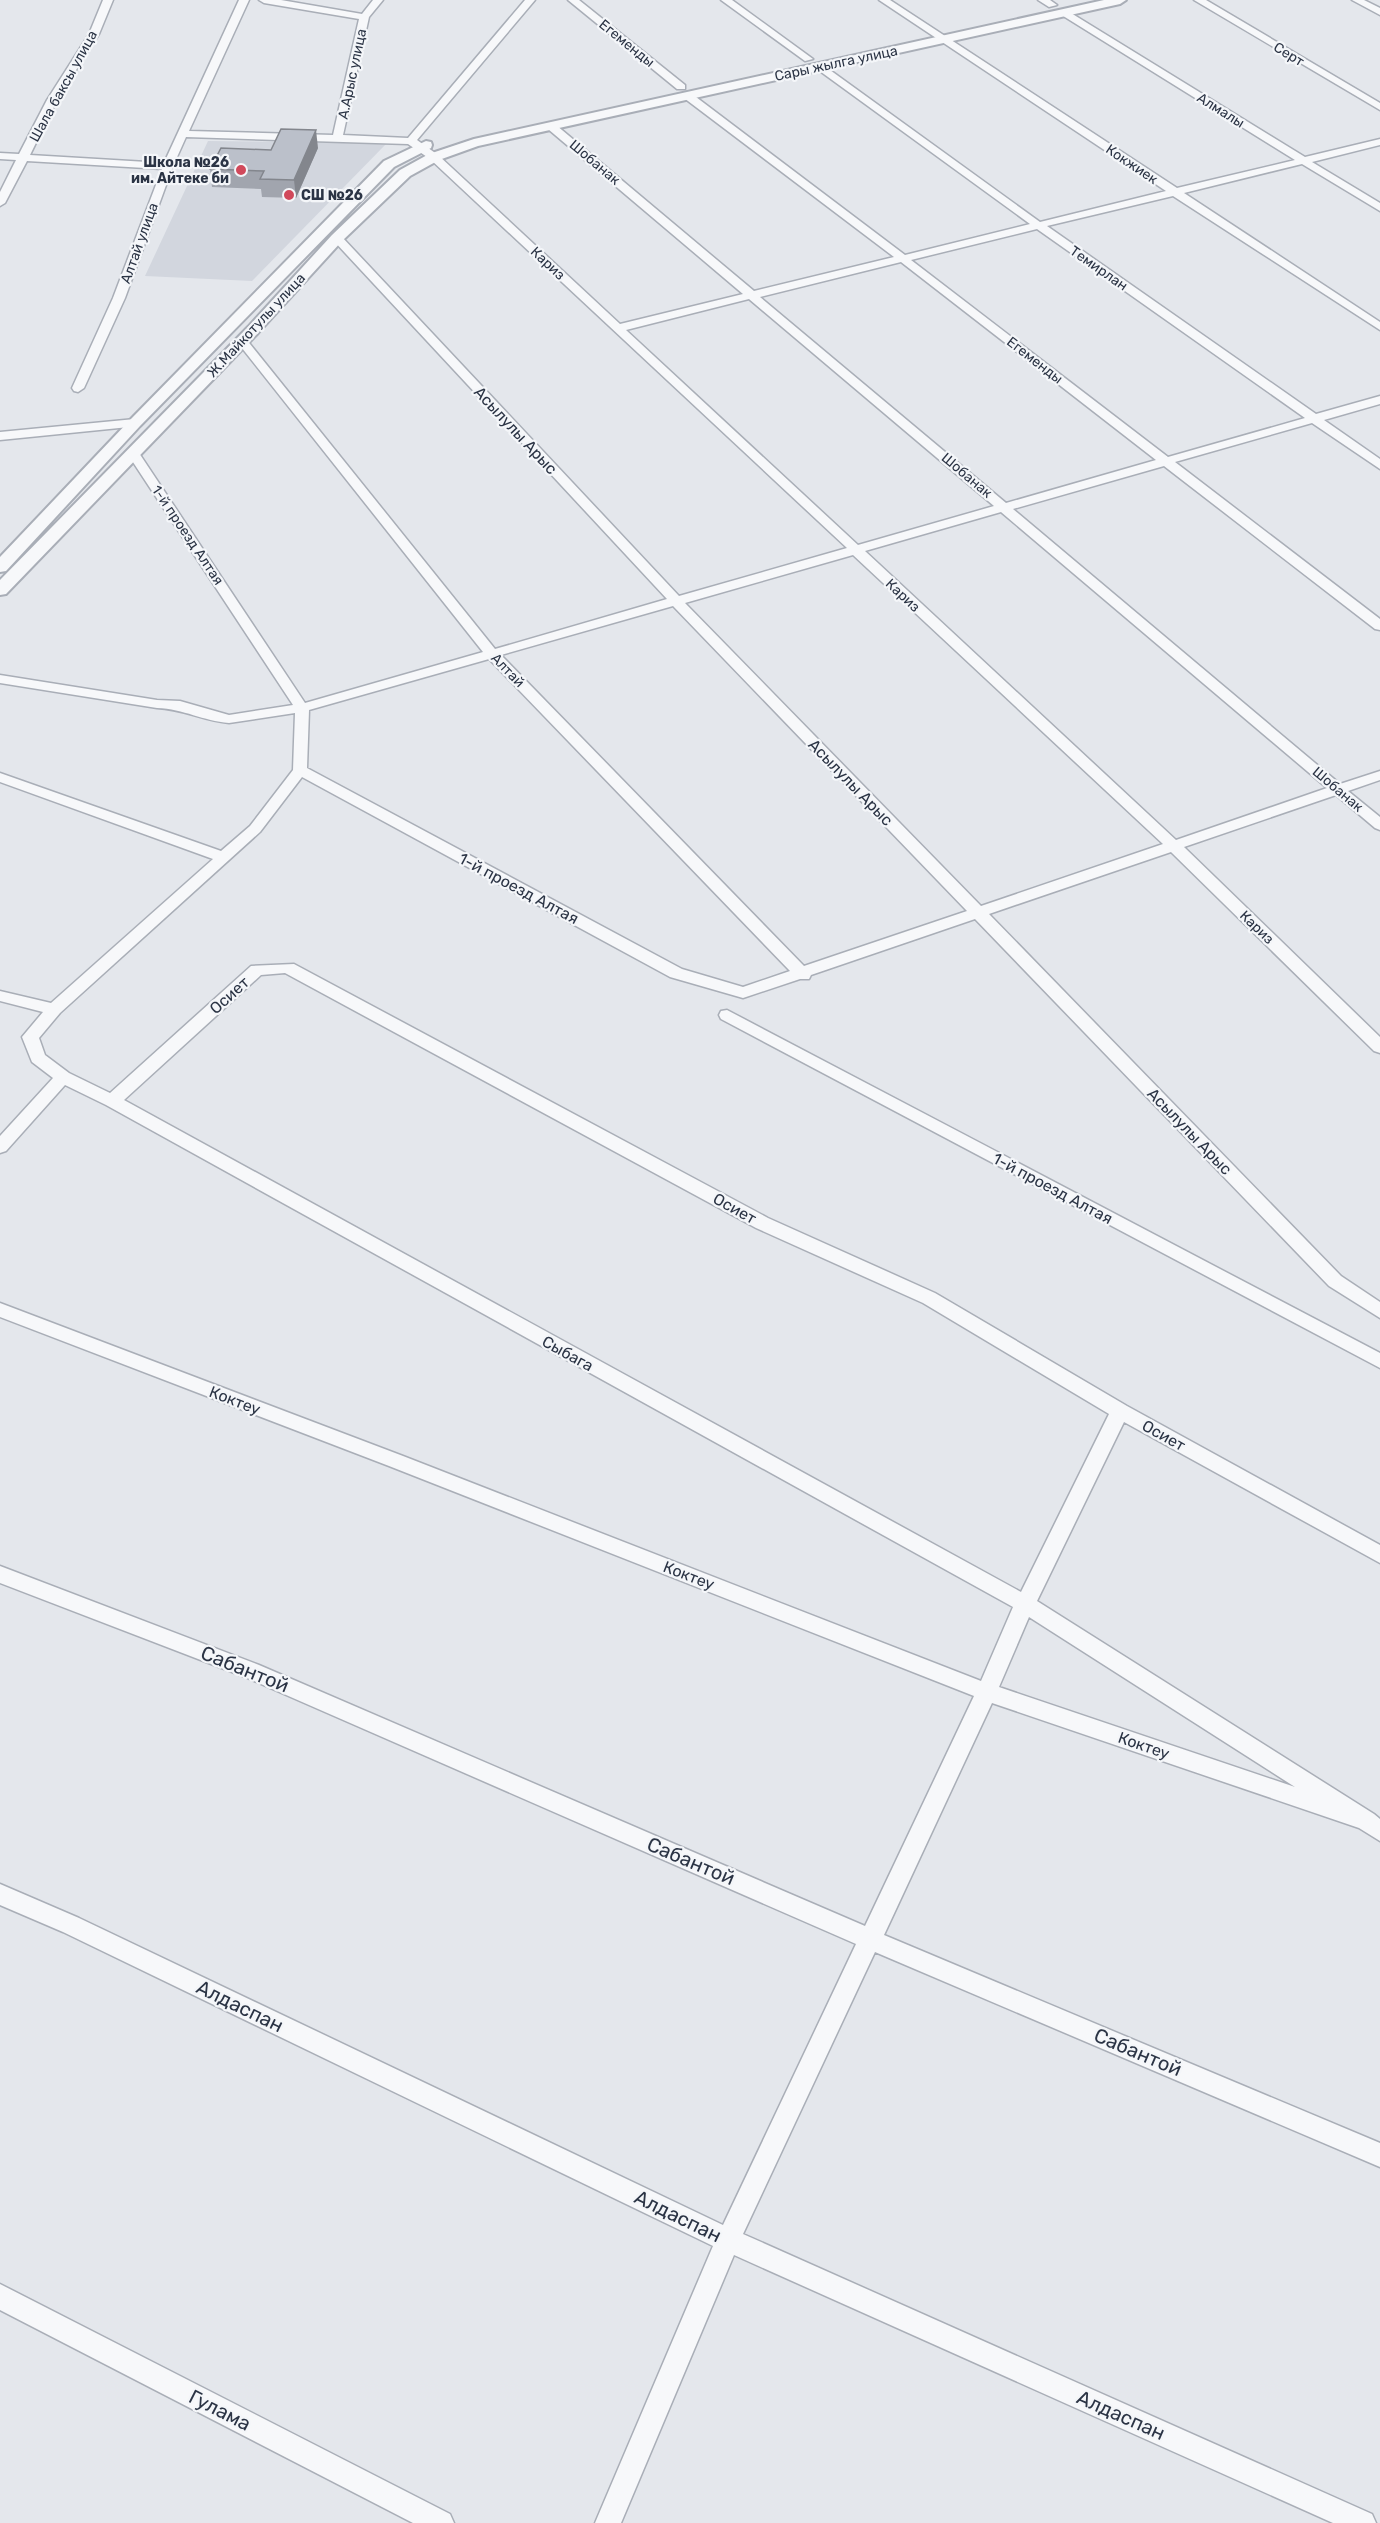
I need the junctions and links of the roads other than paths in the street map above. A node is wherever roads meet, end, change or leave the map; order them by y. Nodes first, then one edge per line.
1 (108, 0) edge
2 (244, 0) edge
3 (264, 0) edge
4 (378, 0) edge
5 (530, 0) edge
6 (573, 0) edge
7 (726, 0) edge
8 (884, 0) edge
9 (1076, 0) edge
10 (1120, 0) edge
11 (1199, 0) edge
12 (1358, 0) edge
13 (1053, 6) edge
14 (1380, 12) edge
15 (364, 17) junction
16 (935, 32) junction
17 (946, 39) junction
18 (808, 59) junction
19 (820, 67) junction
20 (685, 92) junction
21 (1380, 107) edge
22 (548, 122) junction
23 (185, 134) junction
24 (337, 138) junction
25 (1380, 142) edge
26 (416, 144) junction
27 (0, 156) edge
28 (25, 157) junction
29 (434, 157) junction
30 (1302, 161) junction
31 (168, 166) junction
32 (1175, 192) junction
33 (0, 203) edge
34 (1380, 208) edge
35 (1038, 225) junction
36 (337, 238) junction
37 (902, 258) junction
38 (753, 295) junction
39 (1380, 327) edge
40 (618, 328) junction
41 (242, 341) junction
42 (78, 388) dead end
43 (1380, 400) edge
44 (1314, 419) junction
45 (135, 423) junction
46 (0, 436) edge
47 (133, 453) junction
48 (1166, 461) junction
49 (1380, 465) edge
50 (59, 505) junction
51 (1005, 507) junction
52 (80, 509) junction
53 (855, 550) junction
54 (0, 567) edge
55 (0, 590) edge
56 (676, 601) junction
57 (1380, 626) edge
58 (491, 653) junction
59 (0, 679) edge
60 (302, 708) junction
61 (300, 770) junction
62 (1380, 775) edge
63 (0, 777) edge
64 (1338, 789) junction
65 (1380, 825) edge
66 (1173, 845) junction
67 (225, 858) junction
68 (979, 914) junction
69 (803, 975) junction
70 (0, 996) edge
71 (54, 1009) junction
72 (727, 1015) dead end
73 (1380, 1047) edge
74 (63, 1077) junction
75 (112, 1101) junction
76 (0, 1147) edge
77 (0, 1310) edge
78 (1380, 1311) edge
79 (1380, 1361) edge
80 (1120, 1411) junction
81 (1380, 1555) edge
82 (0, 1574) edge
83 (1025, 1604) junction
84 (987, 1692) junction
85 (1373, 1826) edge
86 (0, 1894) edge
87 (869, 1939) junction
88 (1380, 2155) edge
89 (728, 2240) junction
90 (0, 2297) edge
91 (441, 2523) edge
92 (608, 2523) edge
93 (1363, 2523) edge

1 - 28 street, Шала баксы улица
2 - 23 street, Алтай улица
3 - 15 street
4 - 15 street, А.Арыс улица
5 - 26 street
6 - 20 street, Егеменды
7 - 18 street
8 - 16 street, Кокжиек
9 - 13 street, Сары жылга улица
10 - 13 street, Сары жылга улица
11 - 21 street, Серт
12 - 14 street
13 - 16 street, Сары жылга улица
13 - 17 street, Сары жылга улица
13 - 30 street, Алмалы
15 - 24 street, А.Арыс улица
16 - 17 street, Кокжиек
16 - 18 street, Сары жылга улица
17 - 19 street, Сары жылга улица
17 - 32 street, Кокжиек
18 - 20 street, Сары жылга улица
19 - 20 street, Сары жылга улица
19 - 35 street, Темирлан
20 - 22 street, Сары жылга улица
20 - 37 street, Егеменды
22 - 26 street, Ж.Майкотулы улица
22 - 29 street, Ж.Майкотулы улица
22 - 38 street, Шобанак
23 - 24 street
23 - 31 street, Алтай улица
24 - 26 street, А.Арыс улица
25 - 30 street
26 - 29 street, Кариз
26 - 45 street, Ж.Майкотулы улица
27 - 28 street
28 - 31 street
28 - 33 street, Шала баксы улица
29 - 36 street, Ж.Майкотулы улица
29 - 40 street, Кариз
30 - 32 street
30 - 34 street, Алмалы
31 - 42 street, Алтай улица
32 - 35 street
32 - 39 street, Кокжиек
35 - 37 street
35 - 44 street, Темирлан
36 - 41 street, Ж.Майкотулы улица
36 - 56 street, Асылулы Арыс
37 - 38 street
37 - 48 street, Егеменды
38 - 40 street
38 - 51 street, Шобанак
40 - 53 street, Кариз
41 - 47 street, Ж.Майкотулы улица
41 - 58 street, Алтай
43 - 44 street
44 - 48 street
44 - 49 street, Темирлан
45 - 46 street
45 - 50 street, Ж.Майкотулы улица
47 - 52 street, Ж.Майкотулы улица
47 - 60 street, 1-й проезд Алтая
48 - 51 street
48 - 57 street, Егеменды
50 - 52 street
50 - 54 street, Ж.Майкотулы улица
51 - 53 street
51 - 64 street, Шобанак
52 - 55 street, Ж.Майкотулы улица
53 - 56 street
53 - 66 street, Кариз
56 - 58 street
56 - 68 street, Асылулы Арыс
58 - 60 street
58 - 69 street, Алтай
59 - 60 street
60 - 61 street
61 - 67 street
61 - 69 street, 1-й проезд Алтая
62 - 64 street
63 - 67 street
64 - 65 street, Шобанак
64 - 66 street
66 - 68 street
66 - 73 street, Кариз
67 - 71 street
68 - 69 street
68 - 78 street, Асылулы Арыс
70 - 71 street
71 - 74 street, Сыбага
72 - 79 street, 1-й проезд Алтая
74 - 75 street, Сыбага
74 - 76 street
75 - 80 street, Осиет
75 - 83 street, Сыбага
77 - 84 street, Коктеу
80 - 81 street, Осиет
80 - 83 street
82 - 87 street, Сабантой
83 - 84 street
83 - 85 street, Сыбага
84 - 85 street, Коктеу
84 - 87 street
86 - 89 street, Алдаспан
87 - 88 street, Сабантой
87 - 89 street
89 - 92 street
89 - 93 street, Алдаспан
90 - 91 street, Гулама

